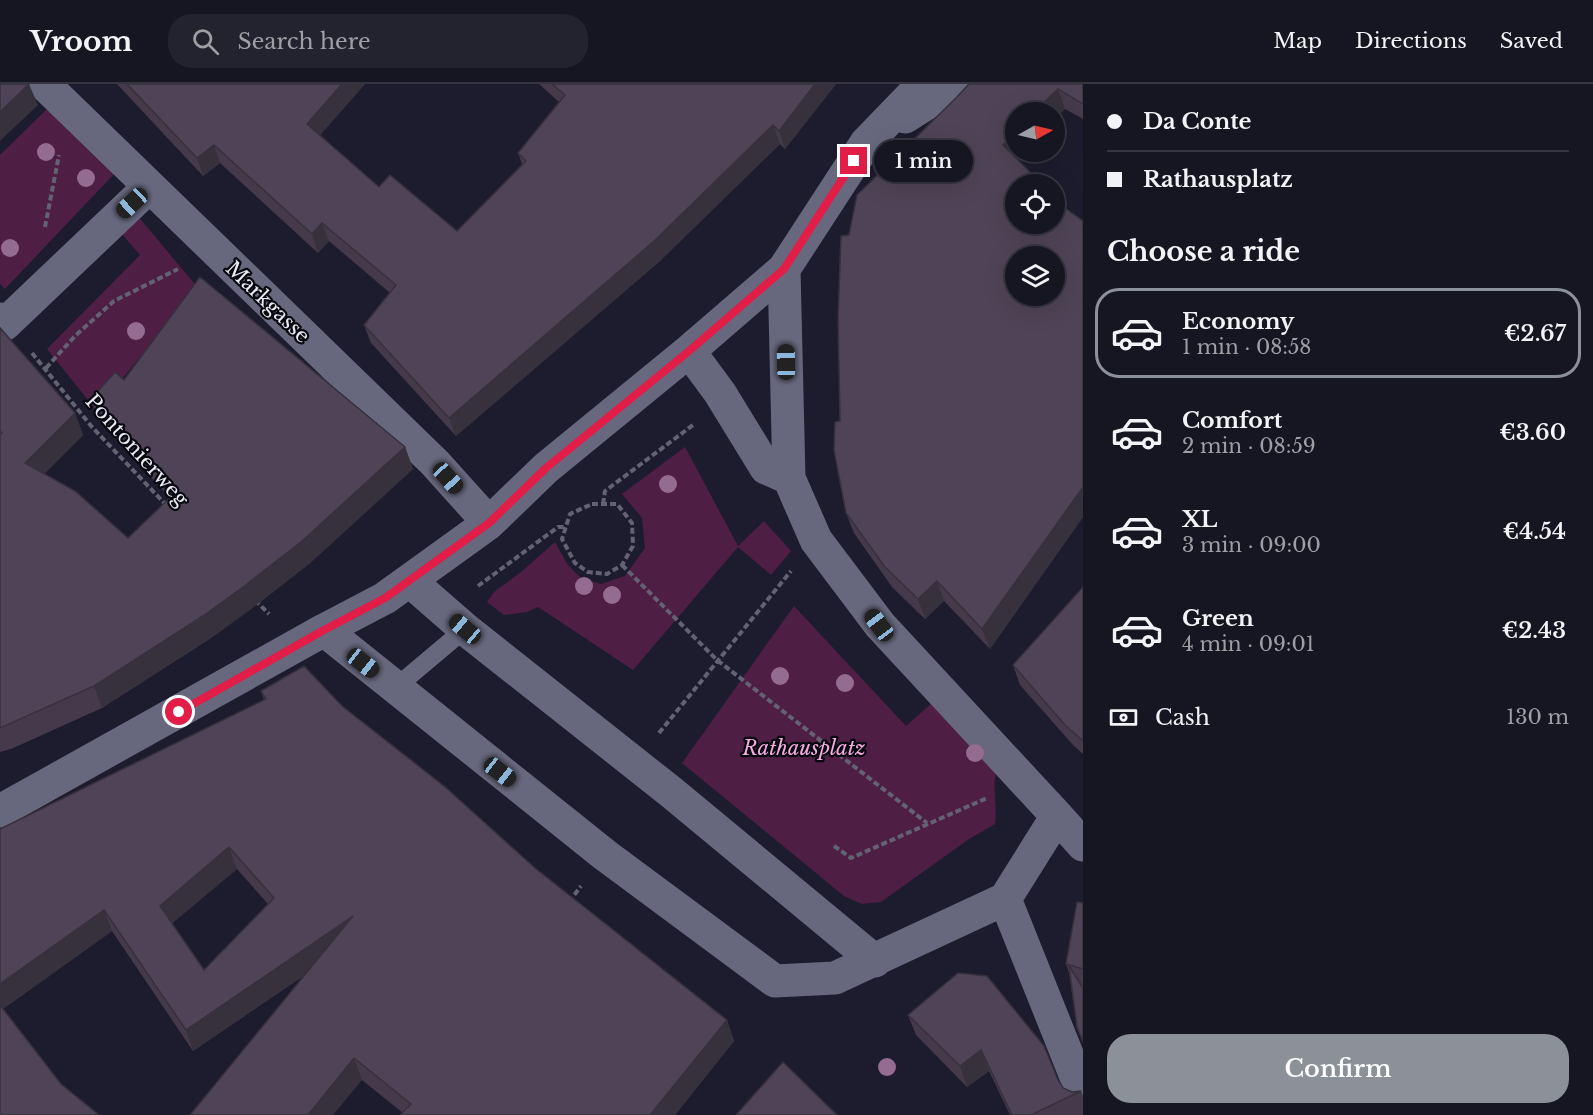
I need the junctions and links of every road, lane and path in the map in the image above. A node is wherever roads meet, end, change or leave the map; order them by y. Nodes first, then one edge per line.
1 (44, 84) edge
2 (923, 84) edge
3 (957, 84) edge
4 (68, 107) junction
5 (866, 143) junction
6 (149, 187) junction
7 (45, 231) dead end
8 (217, 253) junction
9 (784, 269) junction
10 (3, 322) edge
11 (689, 351) junction
12 (46, 368) junction
13 (789, 478) junction
14 (175, 516) edge
15 (489, 523) junction
16 (816, 540) junction
17 (622, 565) junction
18 (410, 581) junction
19 (250, 594) edge
20 (465, 629) junction
21 (312, 638) junction
22 (717, 660) junction
23 (395, 688) junction
24 (634, 764) junction
25 (997, 794) dead end
26 (0, 812) edge
27 (1058, 816) junction
28 (927, 823) junction
29 (1083, 845) edge
30 (834, 846) dead end
31 (1005, 899) junction
32 (875, 961) junction
33 (1083, 1094) edge

1 - 4 street, Markgasse
2 - 5 street
3 - 5 street
4 - 6 street, Markgasse
4 - 7 path
5 - 9 street
6 - 8 street, Markgasse
6 - 10 street
8 - 12 path
8 - 15 street, Markgasse
9 - 11 street
9 - 13 street
10 - 12 path, Pontonierweg
11 - 13 street
11 - 15 street
12 - 14 path, Pontonierweg
13 - 16 street
15 - 18 street
16 - 22 path
16 - 27 street
17 - 17 path
17 - 22 path
18 - 20 street
18 - 21 street
19 - 21 path
20 - 23 lane
20 - 24 street
21 - 23 street
21 - 26 street
22 - 24 path
22 - 28 path
23 - 32 street
24 - 32 street
25 - 28 path
27 - 29 street
27 - 31 street
28 - 30 path
31 - 32 street
31 - 33 street

